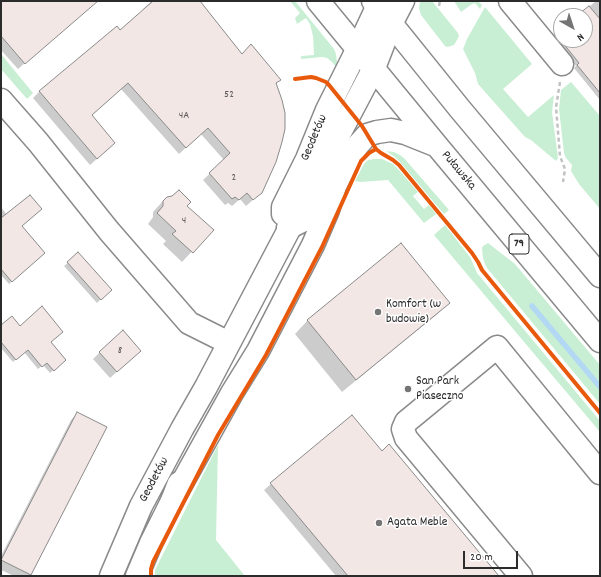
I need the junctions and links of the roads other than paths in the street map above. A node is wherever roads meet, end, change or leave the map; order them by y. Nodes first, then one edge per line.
1 (318, 1) edge
2 (403, 1) edge
3 (510, 1) edge
4 (377, 3) edge
5 (391, 24) junction
6 (358, 48) junction
7 (562, 64) road end
8 (374, 68) junction
9 (1, 100) edge
10 (438, 147) junction
11 (334, 186) junction
12 (288, 228) junction
13 (600, 276) edge
14 (600, 340) edge
15 (229, 343) junction
16 (206, 386) junction
17 (600, 473) edge
18 (172, 501) junction
19 (111, 576) edge
20 (137, 576) edge
21 (521, 576) edge

1 - 6 main road, Puławska / 79
2 - 5 main road, Geodetów
3 - 7 main road
4 - 5 main road
4 - 6 main road, Geodetów
5 - 8 main road, Geodetów
5 - 13 main road
6 - 8 main road, Puławska / 79
6 - 12 main road, Geodetów
8 - 10 main road, Puławska / 79
8 - 12 main road, Geodetów
9 - 15 main road
10 - 11 main road
10 - 14 main road, Puławska / 79
11 - 12 main road
11 - 18 main road
12 - 15 main road, Geodetów
15 - 16 main road, Geodetów
16 - 18 main road, Geodetów
16 - 19 main road, Geodetów
17 - 21 main road
18 - 20 main road, Geodetów

